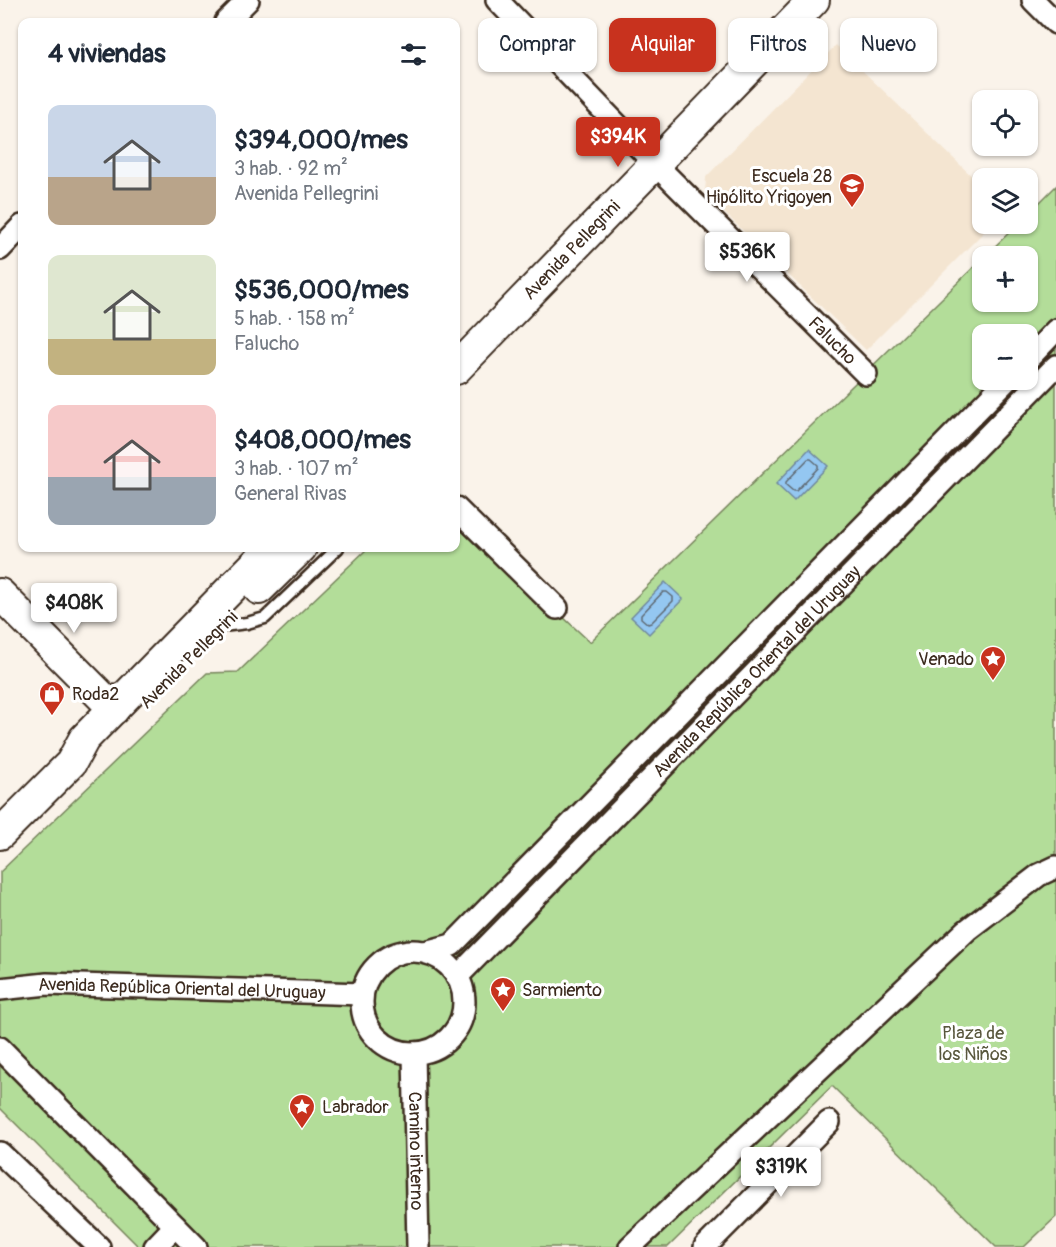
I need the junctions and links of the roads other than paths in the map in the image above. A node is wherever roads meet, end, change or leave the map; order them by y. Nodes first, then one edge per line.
1 (248, 0) edge
2 (497, 0) edge
3 (814, 0) edge
4 (1033, 0) edge
5 (230, 18) edge
6 (1056, 23) edge
7 (655, 164) junction
8 (18, 230) edge
9 (0, 249) edge
10 (1056, 330) edge
11 (1038, 348) edge
12 (460, 365) edge
13 (1056, 366) edge
14 (866, 374) dead end
15 (997, 390) edge
16 (460, 512) edge
17 (268, 552) edge
18 (297, 552) edge
19 (334, 552) edge
20 (0, 594) edge
21 (557, 608) dead end
22 (223, 626) junction
23 (114, 708) junction
24 (70, 763) junction
25 (0, 834) edge
26 (1056, 867) edge
27 (425, 952) junction
28 (457, 977) junction
29 (0, 988) edge
30 (362, 994) junction
31 (0, 1048) edge
32 (414, 1053) junction
33 (829, 1122) dead end
34 (0, 1153) edge
35 (175, 1226) junction
36 (99, 1247) edge
37 (155, 1247) edge
38 (196, 1247) edge
39 (418, 1247) edge
40 (630, 1247) edge
41 (705, 1247) edge

1 - 5 street
2 - 7 street, Falucho
3 - 7 main road, Avenida Pellegrini
4 - 6 street
7 - 12 main road, Avenida Pellegrini
7 - 14 street, Falucho
8 - 9 street
10 - 11 street
13 - 28 street, Avenida República Oriental del Uruguay
15 - 27 street, Avenida República Oriental del Uruguay
16 - 21 street
17 - 23 main road, Avenida Pellegrini
18 - 22 main road, Avenida Pellegrini
19 - 22 lane
20 - 23 main road
22 - 24 main road, Avenida Pellegrini
23 - 24 main road, Avenida Pellegrini
24 - 25 main road, Avenida Pellegrini
26 - 40 street
27 - 28 street
27 - 30 street
28 - 32 street
29 - 30 street, Avenida República Oriental del Uruguay
30 - 32 street
31 - 35 street
32 - 39 street, Camino interno
33 - 41 street
34 - 36 street
35 - 37 street
35 - 38 street

